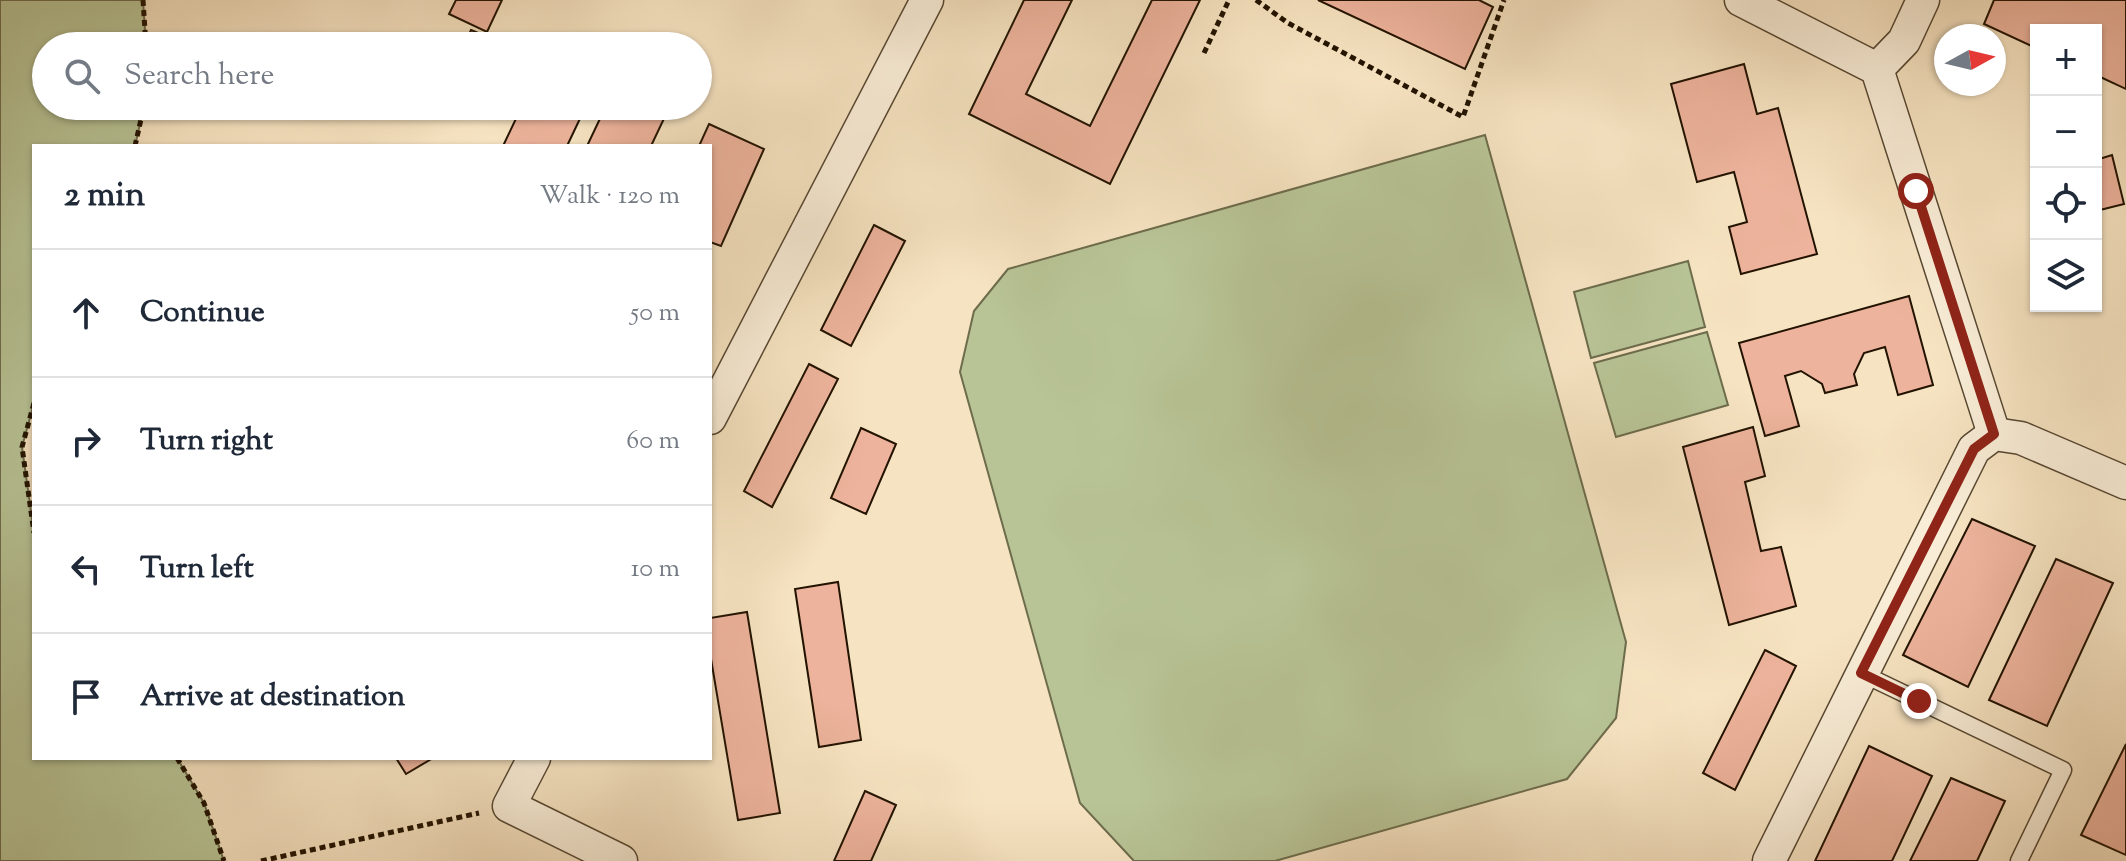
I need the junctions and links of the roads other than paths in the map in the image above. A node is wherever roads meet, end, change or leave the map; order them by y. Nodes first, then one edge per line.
1 (927, 0) edge
2 (1741, 0) edge
3 (1923, 0) edge
4 (1877, 69) junction
5 (712, 414) edge
6 (1994, 434) junction
7 (2126, 483) edge
8 (1861, 673) junction
9 (533, 760) edge
10 (621, 861) edge
11 (1769, 861) edge
12 (2019, 861) edge

1 - 5 street
2 - 4 street
3 - 4 street
4 - 6 street
6 - 7 street
6 - 8 street
8 - 11 street
8 - 12 lane
9 - 10 street

